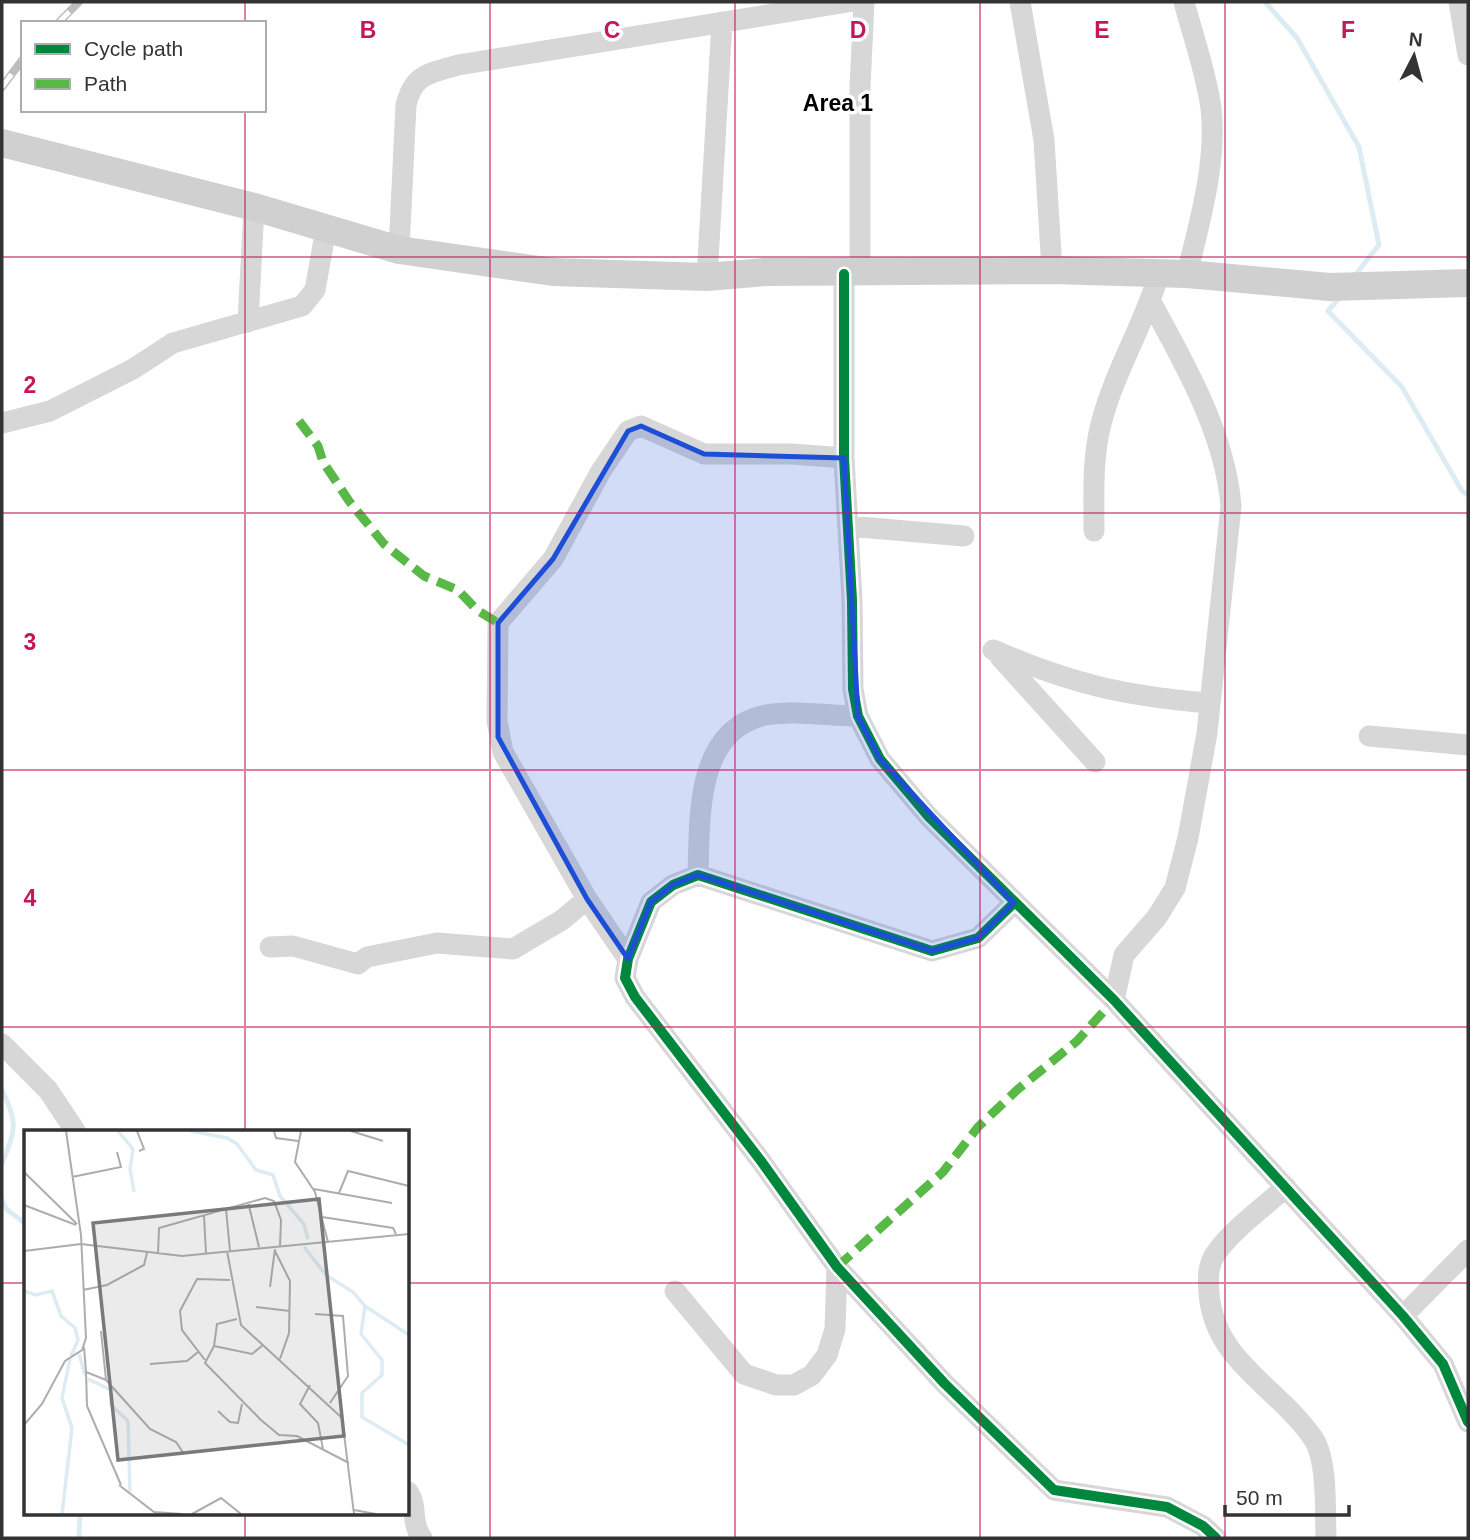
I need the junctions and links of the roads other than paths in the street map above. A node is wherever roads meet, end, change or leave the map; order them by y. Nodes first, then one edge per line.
1 (848, 2) edge
2 (864, 2) edge
3 (1020, 2) edge
4 (1184, 2) edge
5 (1459, 2) edge
6 (722, 22) junction
7 (1468, 55) edge
8 (2, 143) edge
9 (254, 207) junction
10 (326, 229) junction
11 (399, 250) junction
12 (1052, 270) junction
13 (852, 273) junction
14 (1159, 274) junction
15 (1187, 274) junction
16 (707, 277) junction
17 (1468, 283) edge
18 (1151, 302) junction
19 (248, 322) junction
20 (2, 423) edge
21 (844, 458) junction
22 (848, 526) junction
23 (1094, 531) dead end
24 (964, 536) dead end
25 (1209, 703) junction
26 (858, 716) junction
27 (1369, 736) dead end
28 (1468, 746) edge
29 (1095, 762) dead end
30 (698, 876) junction
31 (587, 899) junction
32 (1013, 903) junction
33 (270, 947) dead end
34 (628, 958) junction
35 (1114, 1000) junction
36 (2, 1044) edge
37 (75, 1130) edge
38 (1286, 1187) junction
39 (1468, 1250) edge
40 (837, 1267) junction
41 (675, 1291) dead end
42 (1403, 1316) junction
43 (1468, 1422) edge
44 (410, 1495) edge
45 (422, 1538) edge
46 (1216, 1538) edge
47 (1326, 1538) edge

1 - 6 street
2 - 13 street
3 - 12 street
4 - 15 street
5 - 7 street
6 - 11 street
6 - 16 street
8 - 9 main road
9 - 10 main road
9 - 19 street
10 - 11 main road
10 - 19 street
11 - 16 main road
12 - 13 main road
12 - 14 main road
13 - 16 main road
13 - 21 street
14 - 15 main road
14 - 18 street
15 - 17 main road
18 - 23 street
18 - 25 street
19 - 20 street
21 - 22 street
21 - 31 street
22 - 24 street
22 - 26 street
25 - 29 street
25 - 35 street
26 - 30 street
26 - 32 street
27 - 28 street
30 - 32 street
30 - 34 street
31 - 33 street
31 - 34 street
32 - 35 street
34 - 40 street
35 - 38 street
36 - 37 street
38 - 42 street
38 - 47 street
39 - 42 street
40 - 41 street
40 - 46 street
42 - 43 street
44 - 45 street

